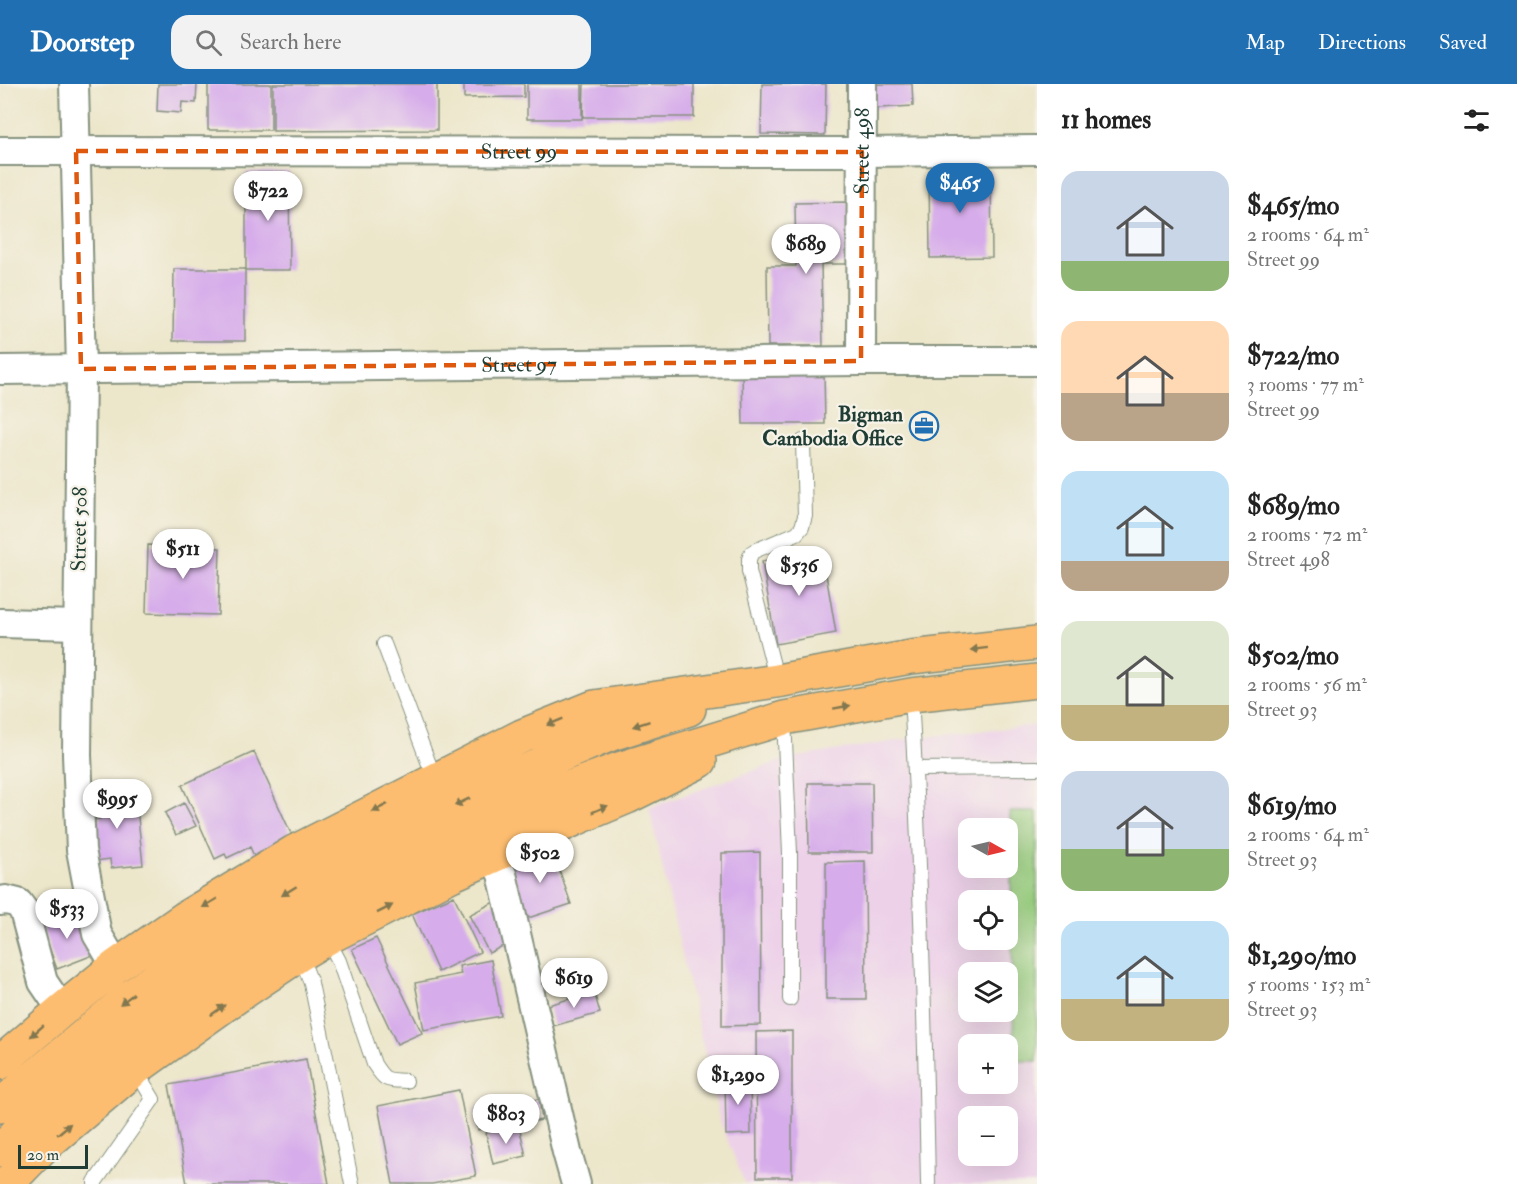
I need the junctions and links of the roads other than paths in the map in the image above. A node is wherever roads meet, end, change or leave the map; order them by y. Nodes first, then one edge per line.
1 (74, 84) edge
2 (862, 84) edge
3 (1037, 150) edge
4 (0, 151) edge
5 (76, 151) junction
6 (862, 152) junction
7 (1037, 361) edge
8 (861, 362) junction
9 (81, 369) junction
10 (0, 370) edge
11 (803, 441) dead end
12 (0, 623) edge
13 (78, 625) junction
14 (1037, 643) edge
15 (384, 644) dead end
16 (777, 681) junction
17 (1037, 681) edge
18 (911, 695) junction
19 (784, 718) junction
20 (1037, 768) edge
21 (915, 770) junction
22 (436, 779) junction
23 (493, 856) junction
24 (0, 901) edge
25 (327, 938) junction
26 (300, 954) junction
27 (116, 966) junction
28 (790, 999) dead end
29 (62, 1010) junction
30 (0, 1063) edge
31 (135, 1069) junction
32 (406, 1081) dead end
33 (10, 1111) edge
34 (0, 1150) edge
35 (7, 1184) edge
36 (95, 1184) edge
37 (352, 1184) edge
38 (576, 1184) edge
39 (928, 1184) edge

1 - 5 street, Street 508
2 - 6 street, Street 498
3 - 6 street, Street 99
4 - 5 street, Street 99
5 - 6 street, Street 99
5 - 9 street, Street 508
6 - 8 street, Street 498
7 - 8 street, Street 97
8 - 9 street, Street 97
9 - 10 street, Street 97
9 - 13 street, Street 508
11 - 16 lane
12 - 13 street
13 - 27 street, Street 508
14 -> 16 highway
15 - 22 lane
16 -> 22 highway
16 -> 33 highway
17 - 18 highway
19 -> 18 highway
18 - 21 lane
23 -> 19 highway
19 - 28 lane
19 - 33 highway
20 - 21 lane
21 - 39 lane
22 -> 27 highway
25 -> 23 highway
23 - 38 street
24 - 29 street
25 - 26 highway
25 - 32 lane
31 -> 26 highway
26 - 37 lane
27 - 29 highway
29 -> 30 highway
35 -> 31 highway
31 - 36 lane
33 - 34 highway

